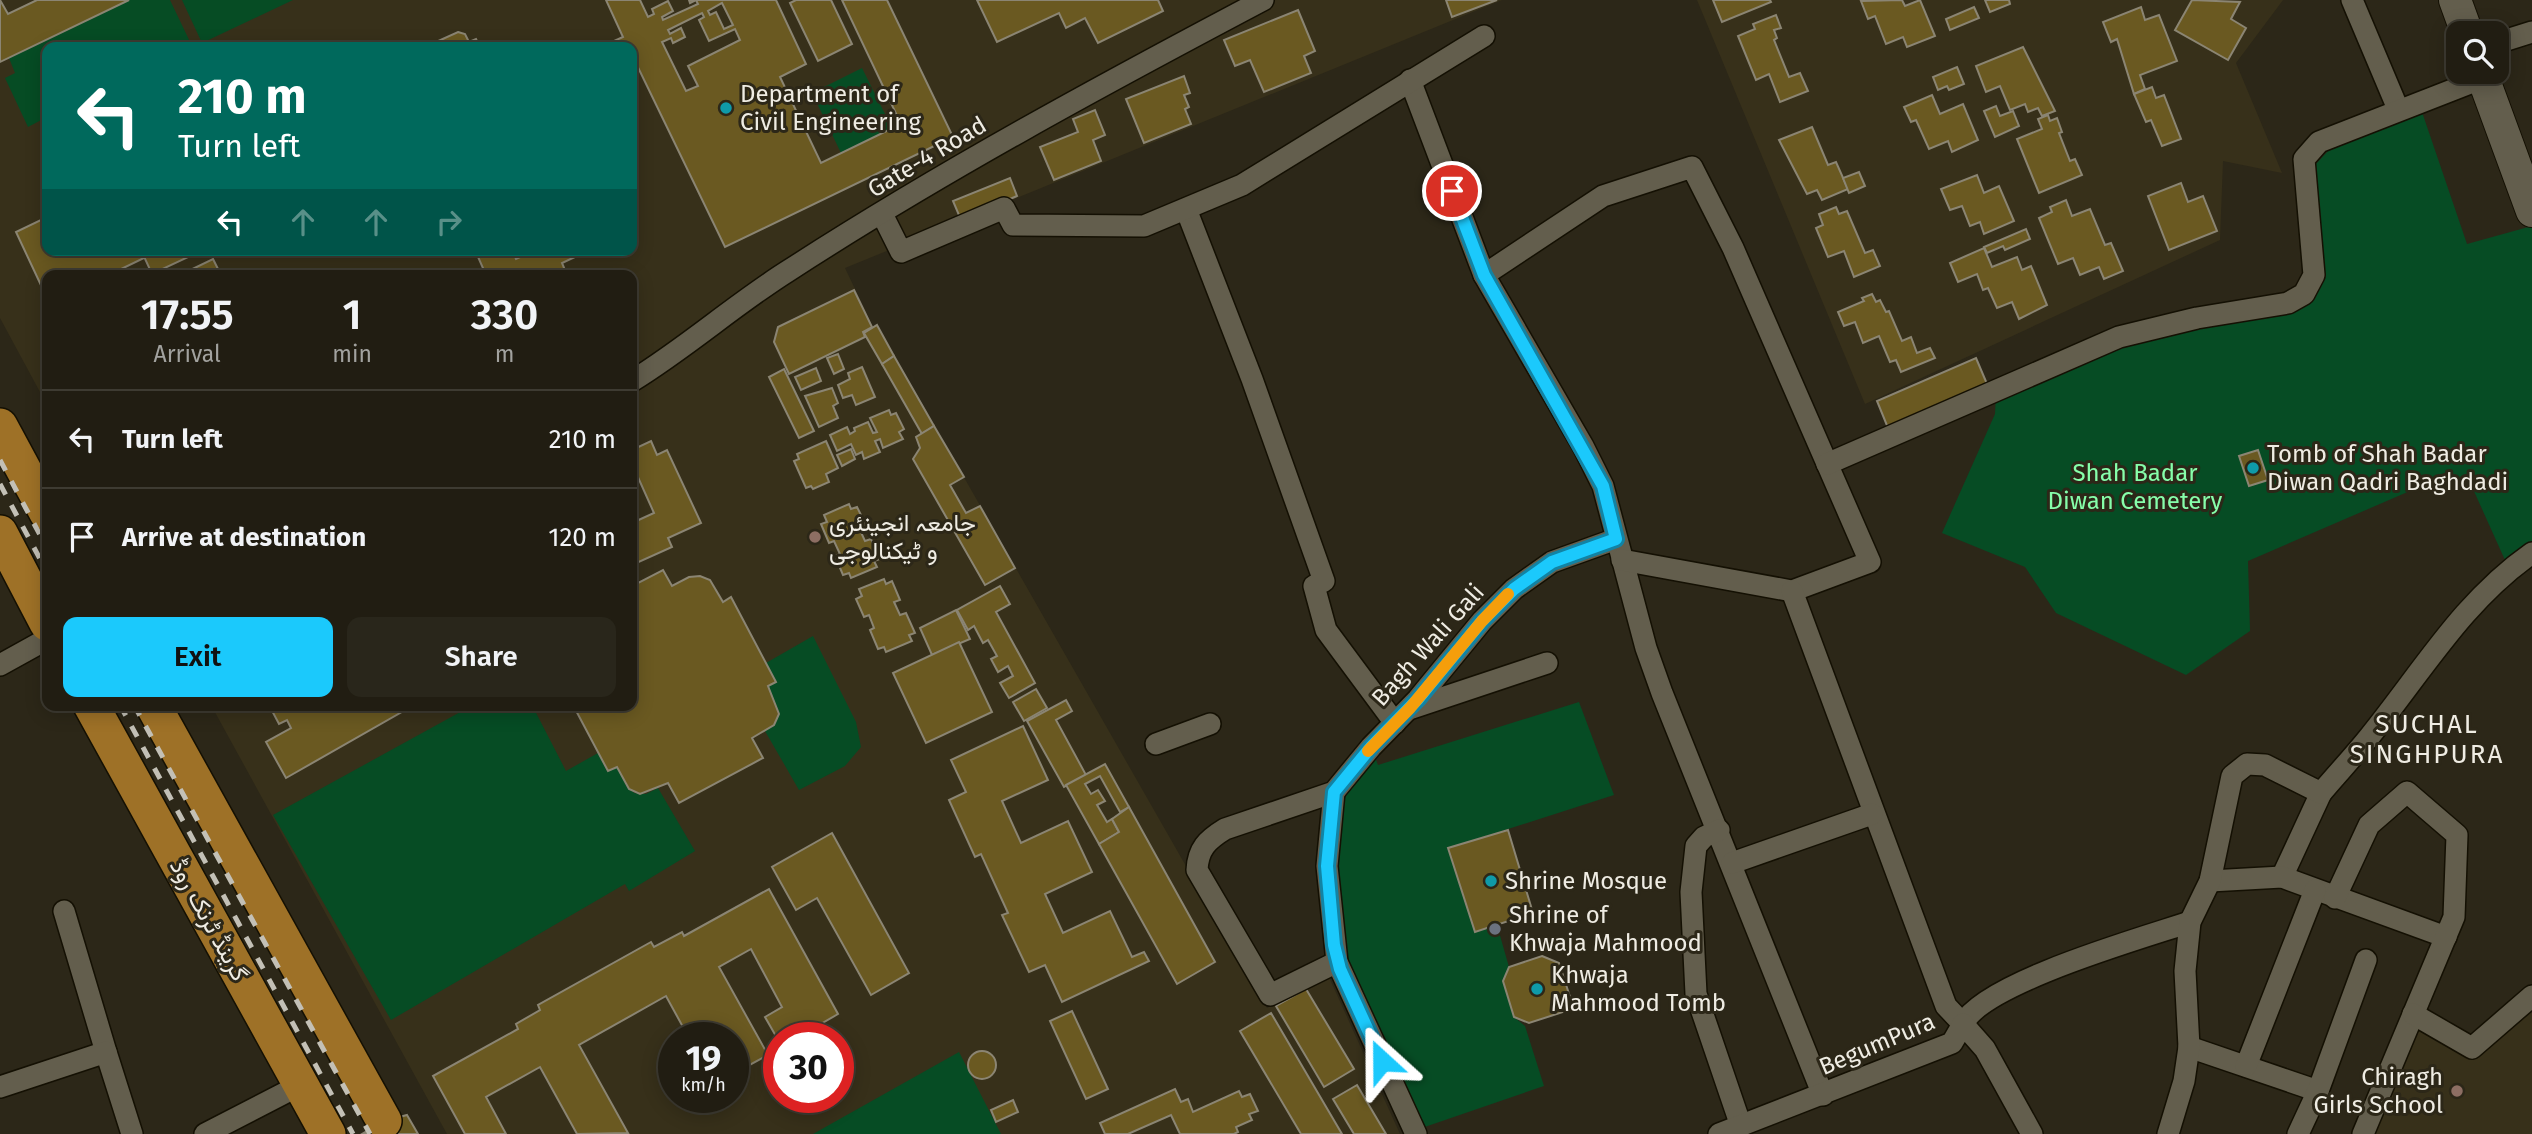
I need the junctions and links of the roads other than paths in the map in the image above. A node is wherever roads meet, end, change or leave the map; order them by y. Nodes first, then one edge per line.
1 (1263, 0) edge
2 (2352, 0) edge
3 (2455, 0) edge
4 (2463, 21) edge
5 (2532, 32) edge
6 (1484, 36) dead end
7 (2509, 39) edge
8 (1410, 80) junction
9 (2460, 84) edge
10 (2486, 84) edge
11 (2398, 109) junction
12 (2527, 180) edge
13 (1186, 209) junction
14 (2532, 211) edge
15 (882, 214) junction
16 (1484, 275) junction
17 (637, 377) edge
18 (0, 426) edge
19 (1827, 464) junction
20 (42, 504) edge
21 (0, 534) edge
22 (1616, 539) junction
23 (2532, 553) edge
24 (1622, 560) junction
25 (10, 575) edge
26 (1792, 592) junction
27 (42, 616) edge
28 (42, 642) edge
29 (1547, 663) dead end
30 (0, 664) edge
31 (128, 711) edge
32 (156, 711) edge
33 (1402, 716) junction
34 (97, 717) edge
35 (1210, 724) dead end
36 (1156, 744) dead end
37 (1334, 792) junction
38 (2321, 793) junction
39 (1872, 814) junction
40 (1718, 830) junction
41 (1732, 863) junction
42 (2282, 877) junction
43 (2210, 881) junction
44 (2325, 894) junction
45 (64, 911) dead end
46 (2190, 922) junction
47 (2446, 937) junction
48 (2366, 960) dead end
49 (1337, 962) junction
50 (2532, 996) edge
51 (2413, 1014) junction
52 (1963, 1024) junction
53 (2189, 1047) junction
54 (106, 1052) junction
55 (2246, 1066) junction
56 (300, 1085) junction
57 (0, 1086) edge
58 (2318, 1091) junction
59 (1823, 1095) junction
60 (384, 1121) dead end
61 (1741, 1126) junction
62 (132, 1134) edge
63 (205, 1134) edge
64 (328, 1134) edge
65 (1416, 1134) edge
66 (1719, 1134) edge
67 (2032, 1134) edge
68 (2168, 1134) edge
69 (2298, 1134) edge
70 (2363, 1134) edge

1 - 15 street, Gate-4 Road
2 - 11 street
3 - 4 main road
5 - 7 street
6 - 8 street
8 - 13 street
8 - 16 street
9 - 11 street
10 - 12 main road
11 - 19 street
12 - 14 main road
13 - 15 street
13 - 33 street
15 - 17 street, Gate-4 Road
16 - 19 street
16 - 22 street
18 - 20 main road
19 - 26 street
21 - 25 main road
22 - 24 street
22 - 33 street, Bagh Wali Gali
23 - 38 street
24 - 26 street
24 - 40 street
25 - 27 main road
26 - 39 street
28 - 30 street
29 - 33 street
31 - 34 main road
32 - 60 main road
33 - 37 street, Bagh Wali Gali
34 - 56 main road, گرینڈ ٹرنک روڈ
35 - 36 street
37 - 49 street
37 - 49 street, Bagh Wali Gali
38 - 42 street
38 - 43 street
39 - 41 street
39 - 52 street
40 - 41 street
40 - 61 street
41 - 59 street
42 - 43 street
42 - 44 street
43 - 46 street
44 - 47 street
44 - 47 street
44 - 55 street
45 - 54 street
46 - 52 street
46 - 53 street
47 - 51 street
48 - 58 street
49 - 65 street
50 - 51 street
51 - 70 street
52 - 59 street, BegumPura
52 - 67 street, BegumPura
53 - 55 street
53 - 68 street
54 - 57 street
54 - 62 street
55 - 58 street
56 - 63 street
56 - 64 main road, گرینڈ ٹرنک روڈ
58 - 69 street
59 - 61 street, BegumPura
61 - 66 street, BegumPura

